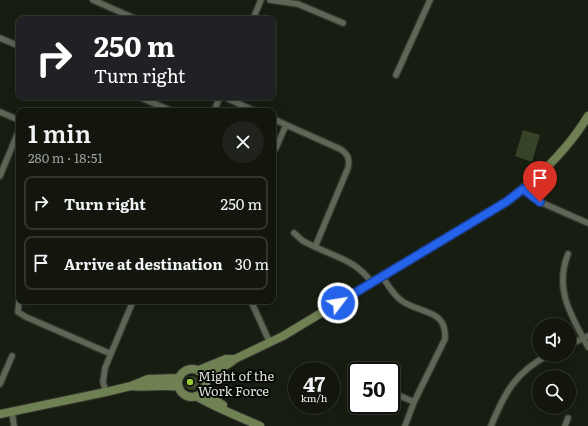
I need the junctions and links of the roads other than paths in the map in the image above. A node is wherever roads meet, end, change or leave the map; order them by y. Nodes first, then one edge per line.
1 (93, 0) edge
2 (261, 0) edge
3 (270, 0) edge
4 (430, 0) edge
5 (129, 16) edge
6 (254, 16) edge
7 (342, 23) dead end
8 (0, 38) edge
9 (16, 45) edge
10 (396, 75) dead end
11 (146, 100) edge
12 (231, 100) edge
13 (165, 108) edge
14 (248, 108) edge
15 (0, 112) edge
16 (588, 116) edge
17 (16, 119) edge
18 (276, 120) edge
19 (286, 125) junction
20 (16, 137) edge
21 (276, 148) dead end
22 (0, 176) edge
23 (523, 189) junction
24 (588, 223) edge
25 (294, 233) dead end
26 (314, 247) junction
27 (568, 254) dead end
28 (382, 276) junction
29 (372, 283) junction
30 (19, 304) edge
31 (133, 304) edge
32 (252, 304) edge
33 (586, 337) edge
34 (576, 342) edge
35 (270, 343) junction
36 (588, 346) edge
37 (111, 354) junction
38 (12, 356) dead end
39 (235, 359) junction
40 (535, 362) edge
41 (199, 370) junction
42 (179, 378) junction
43 (205, 379) junction
44 (0, 384) edge
45 (131, 386) junction
46 (179, 387) junction
47 (204, 390) junction
48 (106, 392) junction
49 (196, 396) junction
50 (400, 396) edge
51 (414, 402) junction
52 (12, 412) junction
53 (0, 414) edge
54 (235, 414) junction
55 (568, 418) dead end
56 (492, 425) edge
57 (14, 426) edge
58 (260, 426) edge
59 (405, 426) edge
60 (499, 426) edge
61 (565, 426) edge

1 - 5 street
2 - 6 street
3 - 7 street
4 - 10 street
8 - 9 street
11 - 13 street
12 - 14 street
15 - 17 street
16 - 23 main road
18 - 19 street
19 - 21 street
19 - 26 street
20 - 22 street
23 - 24 street
23 - 28 main road
25 - 26 street
26 - 29 street
27 - 33 street
28 - 29 main road
28 - 51 street
29 - 35 main road
30 - 37 street
31 - 37 street
32 - 35 street
33 - 34 street
33 - 36 street
35 - 39 main road
37 - 48 street
38 - 44 street
39 - 41 main road
39 - 43 main road
40 - 56 street
41 - 42 main road
41 - 43 main road
42 - 45 main road
42 - 46 main road
43 - 47 main road
45 - 46 main road
45 - 48 main road
46 - 49 main road
47 - 49 main road
47 - 54 main road
48 - 52 main road
49 - 54 main road
50 - 51 street
51 - 59 street
52 - 53 main road
52 - 57 street
54 - 58 main road
55 - 61 street
56 - 60 street

